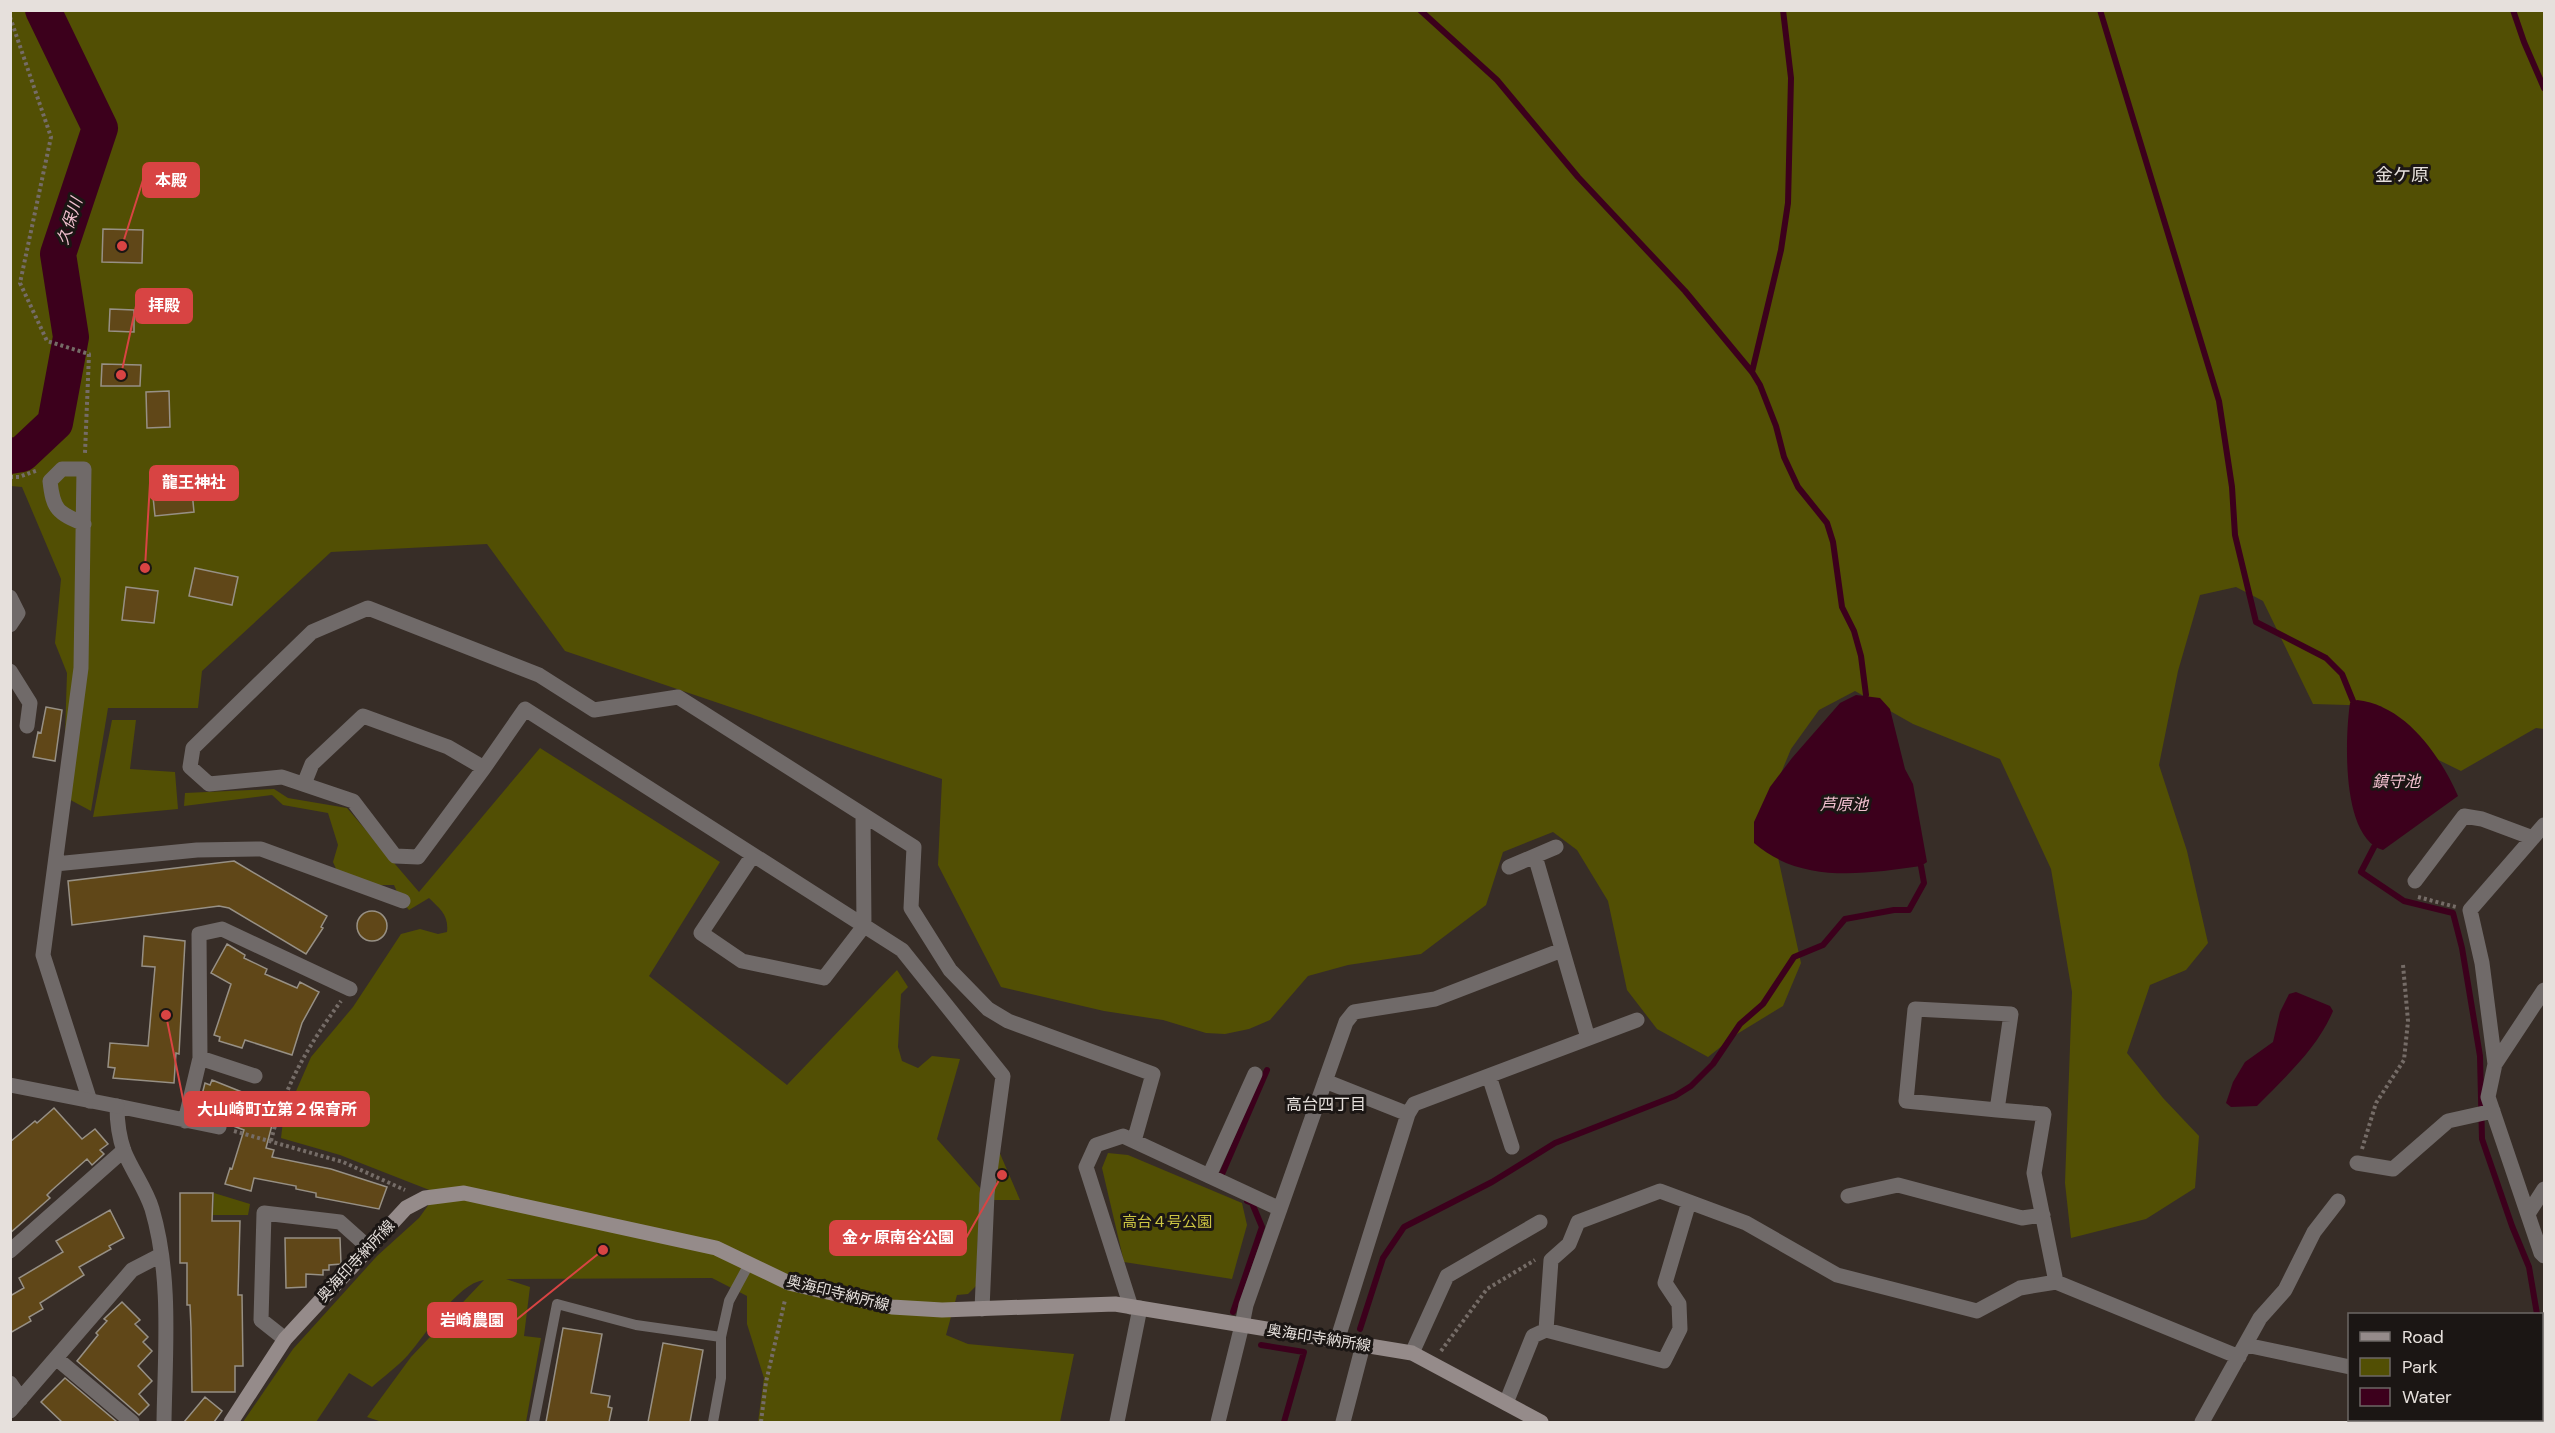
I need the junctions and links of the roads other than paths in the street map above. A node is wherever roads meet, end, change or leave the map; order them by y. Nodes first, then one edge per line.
1 (84, 524) junction
2 (10, 597) edge
3 (10, 625) edge
4 (10, 670) edge
5 (27, 726) dead end
6 (484, 768) junction
7 (304, 784) junction
8 (863, 816) junction
9 (2544, 825) edge
10 (2533, 838) junction
11 (1556, 847) dead end
12 (753, 855) junction
13 (1535, 856) junction
14 (55, 864) junction
15 (1509, 867) dead end
16 (2415, 881) road end
17 (403, 901) dead end
18 (864, 926) junction
19 (1562, 950) junction
20 (350, 989) road end
21 (2544, 990) edge
22 (1637, 1020) dead end
23 (1588, 1038) junction
24 (200, 1058) junction
25 (2495, 1064) junction
26 (1255, 1074) dead end
27 (255, 1076) dead end
28 (1489, 1076) junction
29 (1325, 1081) junction
30 (12, 1086) edge
31 (90, 1101) junction
32 (117, 1106) junction
33 (1997, 1110) junction
34 (2493, 1111) junction
35 (1408, 1114) junction
36 (185, 1121) junction
37 (219, 1127) road end
38 (1134, 1141) junction
39 (1512, 1147) dead end
40 (124, 1150) junction
41 (2357, 1163) road end
42 (1209, 1176) junction
43 (2544, 1189) edge
44 (1848, 1196) dead end
45 (2338, 1201) dead end
46 (1689, 1202) junction
47 (1280, 1209) junction
48 (2528, 1214) junction
49 (2043, 1215) junction
50 (1540, 1222) dead end
51 (368, 1247) junction
52 (10, 1251) edge
53 (161, 1255) junction
54 (2544, 1256) edge
55 (749, 1264) junction
56 (2056, 1282) junction
57 (1135, 1308) junction
58 (982, 1309) junction
59 (1242, 1325) junction
60 (1546, 1330) junction
61 (721, 1336) junction
62 (285, 1339) junction
63 (1337, 1341) junction
64 (1363, 1345) junction
65 (2242, 1351) junction
66 (1412, 1353) junction
67 (56, 1358) junction
68 (2348, 1367) edge
69 (10, 1383) edge
70 (1506, 1403) junction
71 (16, 1405) edge
72 (132, 1422) edge
73 (164, 1422) edge
74 (231, 1422) edge
75 (534, 1422) edge
76 (713, 1422) edge
77 (1117, 1422) edge
78 (1218, 1422) edge
79 (1343, 1422) edge
80 (1541, 1422) edge
81 (2202, 1422) edge

1 - 1 street
1 - 14 street
2 - 3 street
4 - 5 street
6 - 7 street
6 - 7 street
6 - 12 street
7 - 8 street
8 - 18 street
8 - 38 street
9 - 10 street
10 - 16 street
10 - 25 street
11 - 13 street
12 - 18 street
12 - 18 street
13 - 15 street
13 - 19 street
14 - 17 street
14 - 31 street
18 - 58 street
19 - 23 street
19 - 29 street
20 - 24 street
21 - 25 street
22 - 23 street
23 - 28 street
24 - 27 street
24 - 36 street
25 - 34 street
26 - 42 street
28 - 35 street
28 - 39 street
29 - 35 street
29 - 47 street
30 - 31 street
31 - 32 street
32 - 36 street
32 - 40 street
33 - 33 street
33 - 49 street
34 - 41 street
34 - 48 street
35 - 63 street
36 - 37 street
38 - 42 street
38 - 57 street
40 - 52 street
40 - 53 street
42 - 47 street
43 - 48 street
44 - 49 street
45 - 65 street
46 - 56 street
46 - 60 street
46 - 60 street
47 - 59 street
48 - 54 street
49 - 56 street
50 - 66 street
51 - 55 main road, 奥海印寺納所線
51 - 62 main road, 奥海印寺納所線
51 - 62 street
53 - 67 street
53 - 73 street
55 - 58 main road, 奥海印寺納所線
55 - 61 lane
56 - 65 street
57 - 58 main road, 奥海印寺納所線
57 - 59 main road, 奥海印寺納所線
57 - 77 street
59 - 63 main road, 奥海印寺納所線
59 - 78 street
60 - 70 street
61 - 75 lane
61 - 76 lane
62 - 74 main road, 奥海印寺納所線
63 - 64 main road, 奥海印寺納所線
64 - 66 main road, 奥海印寺納所線
64 - 79 street
65 - 68 street
65 - 81 street
66 - 70 main road, 奥海印寺納所線
67 - 71 street
67 - 72 street
69 - 71 street
70 - 80 main road, 奥海印寺納所線

